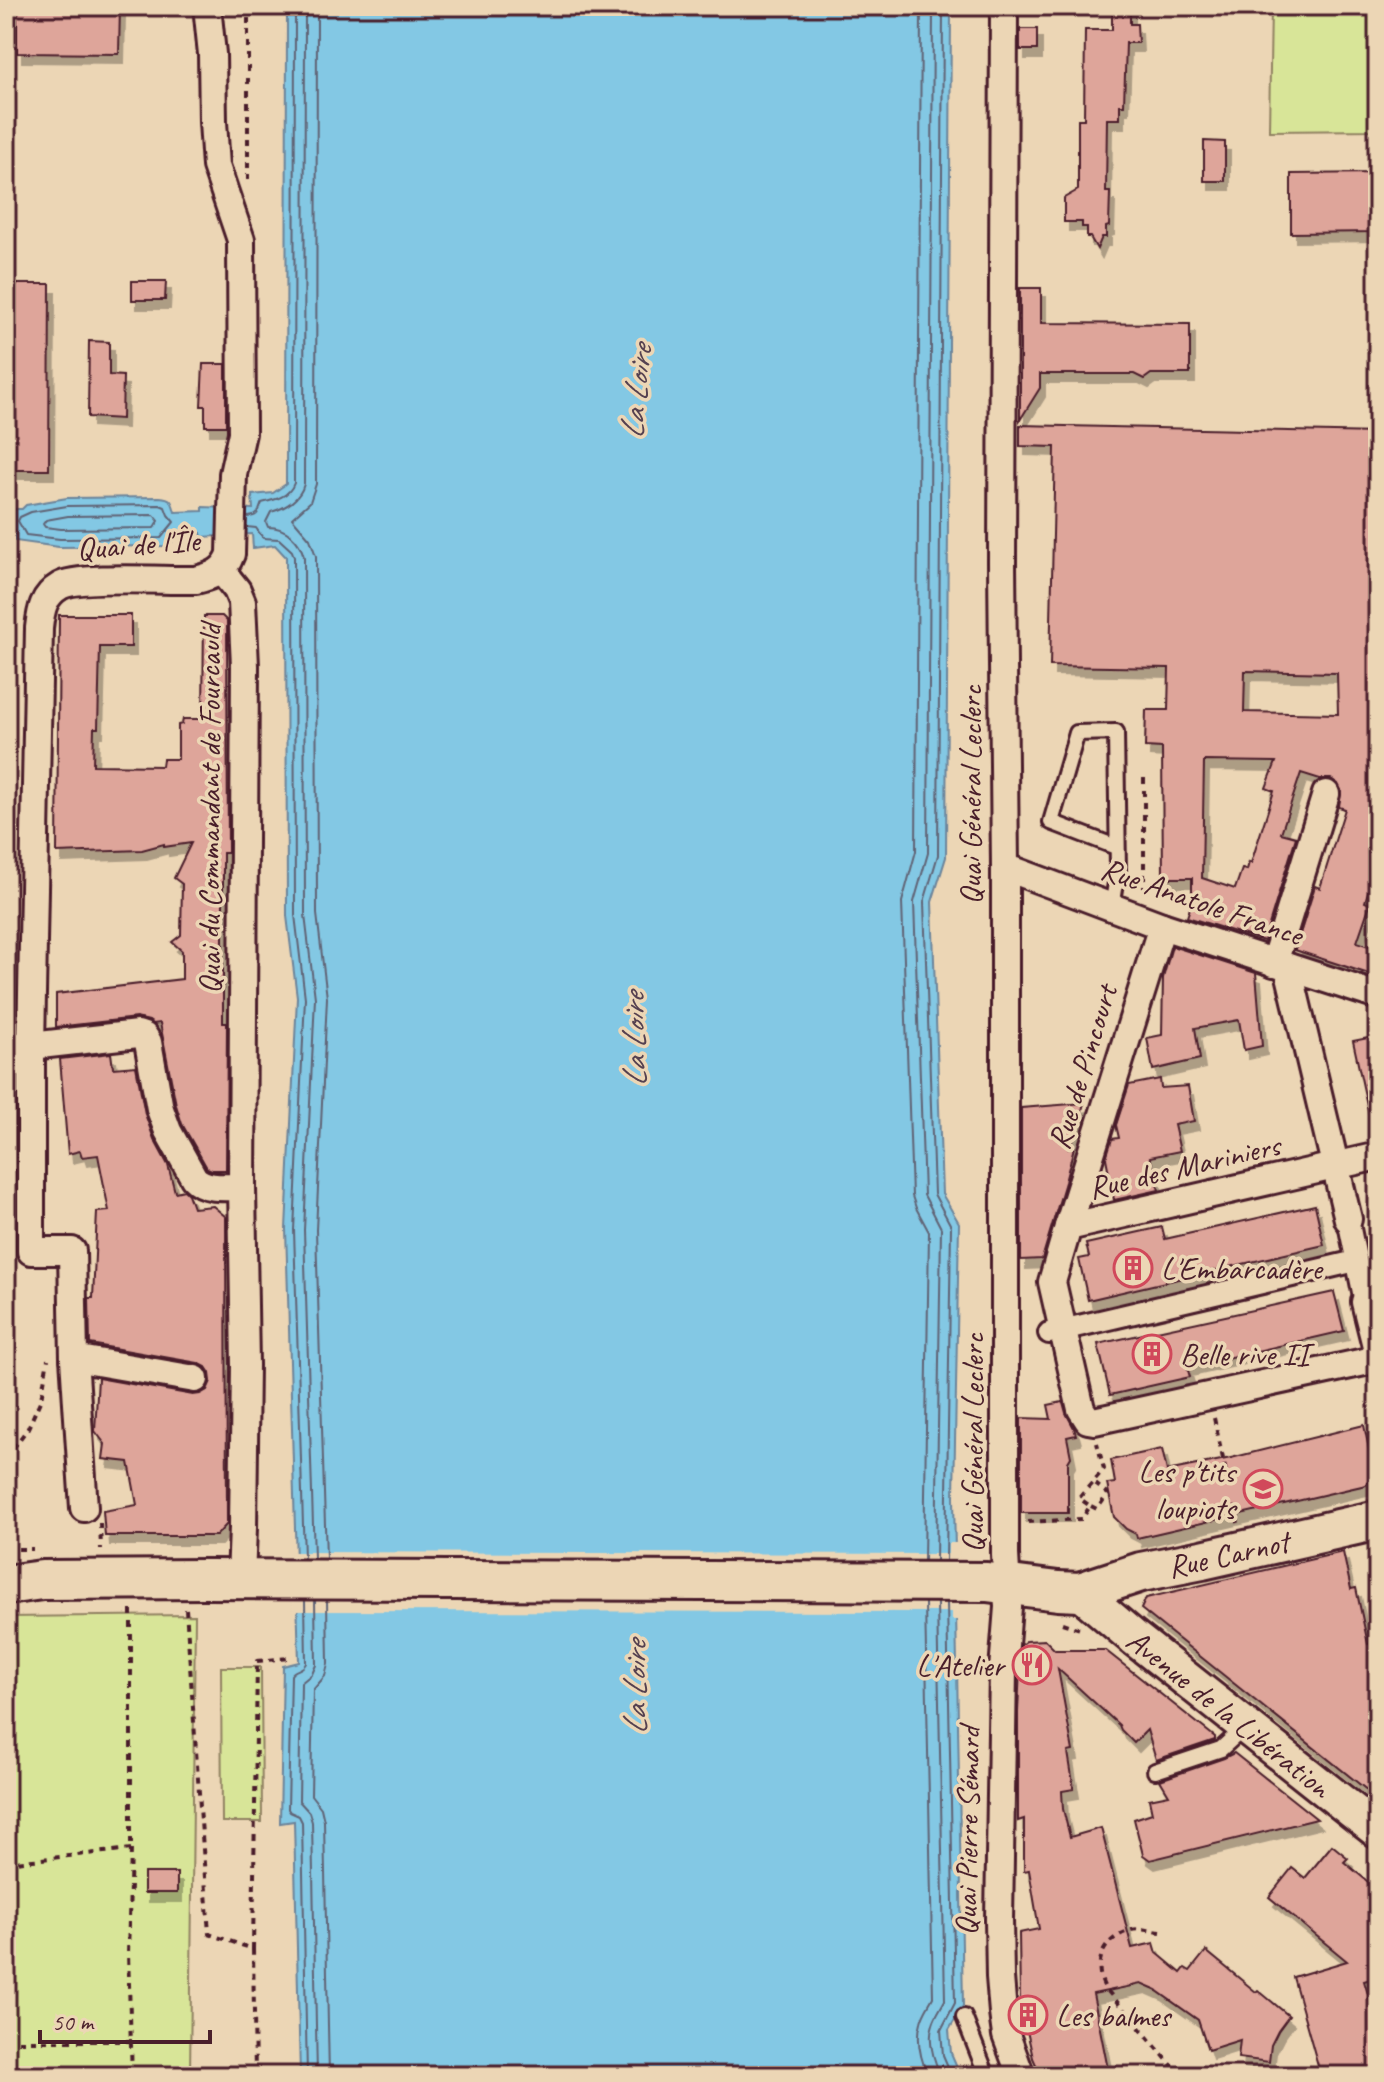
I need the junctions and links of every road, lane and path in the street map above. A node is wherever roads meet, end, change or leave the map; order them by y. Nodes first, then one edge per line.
1 (207, 6) edge
2 (248, 6) edge
3 (1004, 6) edge
4 (248, 180) dead end
5 (221, 570) junction
6 (1144, 778) dead end
7 (1326, 794) dead end
8 (1116, 847) junction
9 (1005, 867) junction
10 (1112, 908) junction
11 (1152, 923) junction
12 (1281, 965) junction
13 (1378, 996) edge
14 (18, 1046) edge
15 (1378, 1156) edge
16 (1335, 1166) junction
17 (242, 1187) junction
18 (1348, 1219) joint
19 (1068, 1227) junction
20 (1356, 1261) junction
21 (1365, 1302) joint
22 (1056, 1331) junction
23 (48, 1346) dead end
24 (1378, 1357) edge
25 (74, 1358) junction
26 (195, 1379) dead end
27 (1209, 1396) junction
28 (1094, 1421) junction
29 (6, 1458) edge
30 (1227, 1477) dead end
31 (1093, 1482) junction
32 (1090, 1506) junction
33 (84, 1508) dead end
34 (1378, 1520) edge
35 (1005, 1524) junction
36 (101, 1536) dead end
37 (101, 1549) dead end
38 (1123, 1578) junction
39 (241, 1579) junction
40 (18, 1580) edge
41 (996, 1583) junction
42 (1080, 1592) junction
43 (131, 1607) dead end
44 (186, 1609) dead end
45 (1119, 1624) junction
46 (289, 1658) dead end
47 (1245, 1726) junction
48 (1155, 1771) dead end
49 (1378, 1831) edge
50 (131, 1849) junction
51 (6, 1863) edge
52 (1161, 1932) dead end
53 (253, 1949) junction
54 (964, 2017) dead end
55 (6, 2041) edge
56 (132, 2041) junction
57 (1175, 2069) junction
58 (132, 2076) edge
59 (255, 2076) edge
60 (987, 2076) edge
61 (1021, 2076) edge
62 (1170, 2076) edge
63 (1188, 2076) edge

1 - 5 street
2 - 4 path
3 - 9 street, Quai Général Leclerc
5 - 14 street, Quai de l'Île
5 - 17 street, Quai du Commandant de Fourcauld
6 - 11 path
7 - 12 street
8 - 8 lane
8 - 10 lane
9 - 10 street, Rue Anatole France
9 - 35 street, Quai Général Leclerc
10 - 11 street, Rue Anatole France
11 - 12 street, Rue Anatole France
11 - 19 street, Rue de Pincourt
12 - 13 street, Rue Anatole France
12 - 16 street
14 - 17 street
14 - 25 street, Quai de l'Île
15 - 16 street, Rue des Mariniers
16 - 18 street
16 - 19 street, Rue des Mariniers
17 - 39 street, Quai du Commandant de Fourcauld
18 - 20 street
19 - 22 street, Rue des Mariniers
20 - 21 street
20 - 22 street
21 - 24 street
22 - 28 street, Rue des Mariniers
23 - 29 path
24 - 27 street
25 - 26 street
25 - 33 street
27 - 28 street
27 - 30 path
28 - 31 path
31 - 32 path
31 - 32 path
32 - 35 path
34 - 38 main road, Rue Carnot
35 - 41 street, Quai Général Leclerc
36 - 37 path
38 - 42 main road, Rue Carnot
38 - 45 street, Avenue de la Libération
39 - 40 main road
39 - 41 main road
41 - 42 main road
41 - 61 street, Quai Pierre Sémard
42 - 45 street, Avenue de la Libération
43 - 50 path
44 - 53 path
45 - 47 street, Avenue de la Libération
46 - 53 path
47 - 48 lane
47 - 49 street, Avenue de la Libération
50 - 51 path
50 - 56 path
52 - 57 path
53 - 59 path
54 - 60 lane
55 - 56 path
56 - 58 path
57 - 62 path
57 - 63 path

